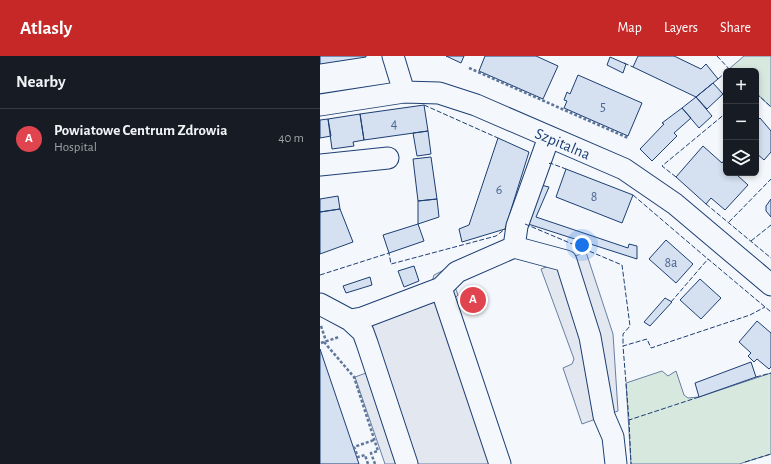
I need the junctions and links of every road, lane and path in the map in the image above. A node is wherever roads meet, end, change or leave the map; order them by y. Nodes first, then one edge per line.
1 (393, 56) edge
2 (469, 68) dead end
3 (404, 92) junction
4 (320, 105) edge
5 (549, 137) junction
6 (628, 138) dead end
7 (388, 158) dead end
8 (320, 165) edge
9 (514, 248) junction
10 (771, 285) edge
11 (441, 288) junction
12 (320, 304) edge
13 (350, 320) junction
14 (320, 325) edge
15 (374, 440) junction
16 (368, 464) edge
17 (375, 464) edge
18 (407, 464) edge
19 (500, 464) edge
20 (616, 464) edge

1 - 3 street
2 - 6 path
3 - 4 street, Szpitalna
3 - 5 street, Szpitalna
5 - 9 street
5 - 10 street, Szpitalna
7 - 8 street
9 - 11 street
9 - 20 street
11 - 13 street
11 - 19 street
12 - 13 street
13 - 18 street
14 - 15 path
15 - 16 path
15 - 17 path

